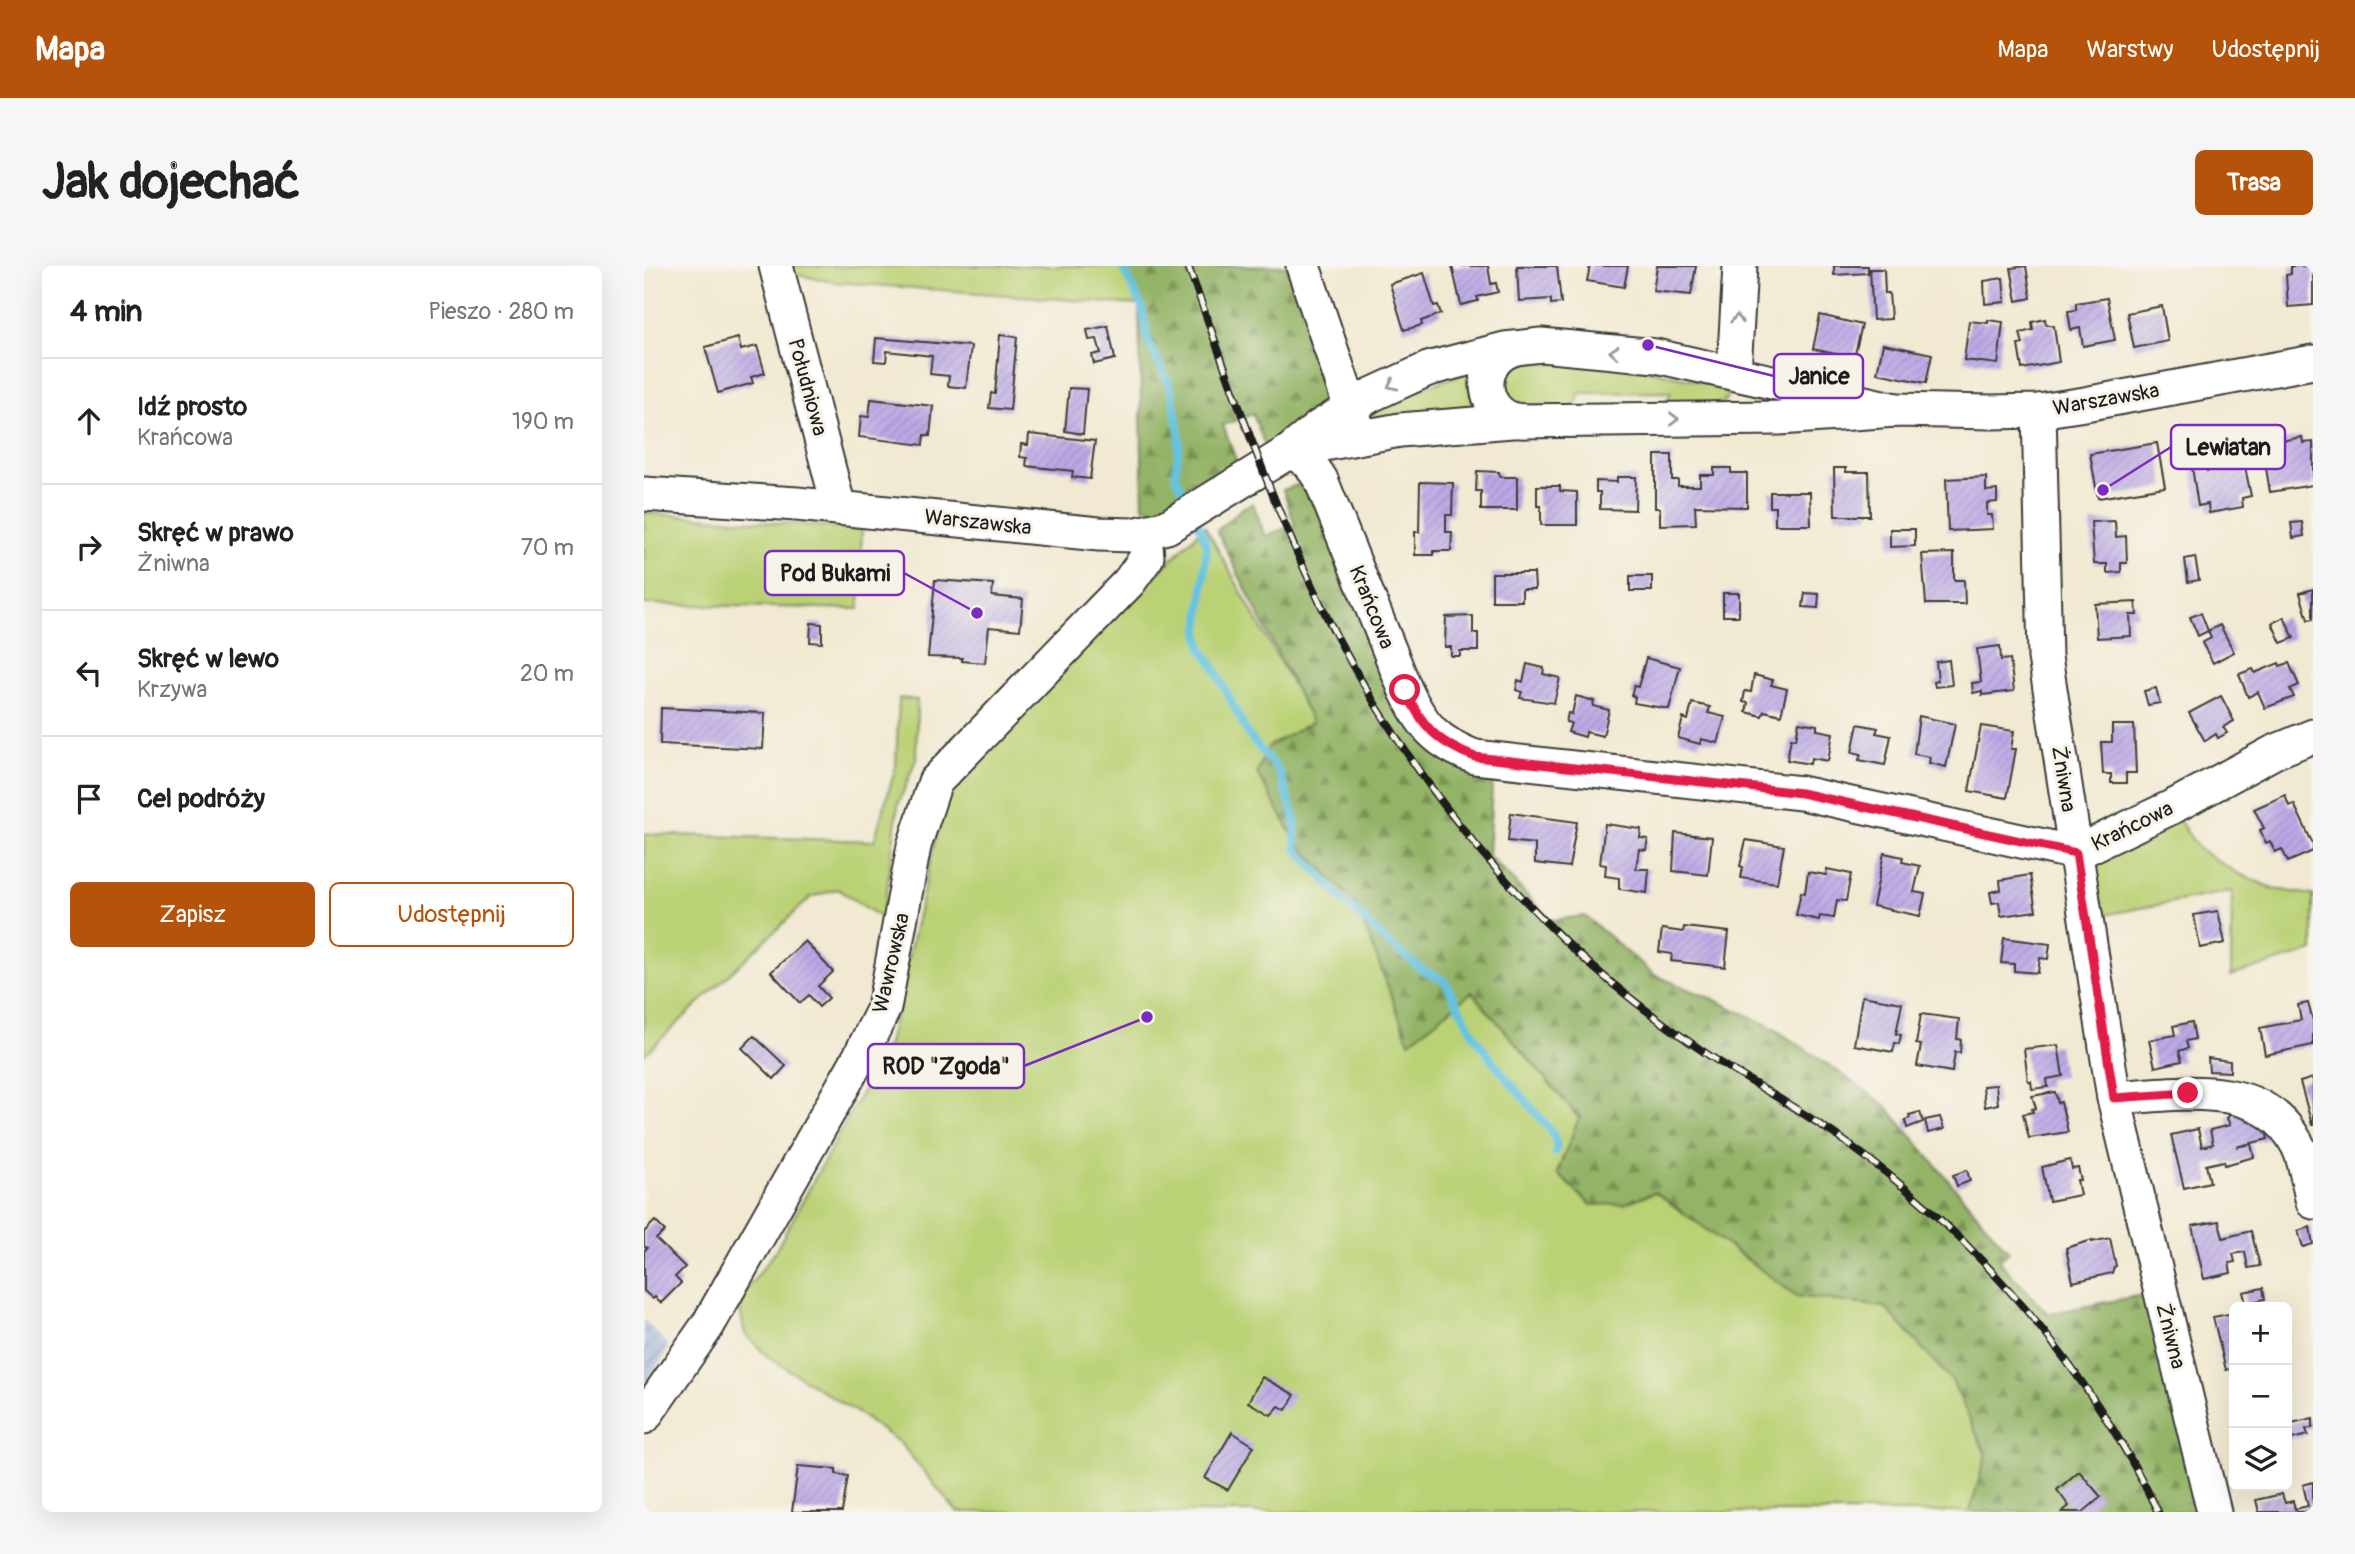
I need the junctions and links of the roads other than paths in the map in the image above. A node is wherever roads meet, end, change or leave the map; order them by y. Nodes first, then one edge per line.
1 (776, 266) edge
2 (1303, 266) edge
3 (1740, 266) edge
4 (1522, 347) junction
5 (2313, 362) edge
6 (1734, 372) junction
7 (1896, 410) junction
8 (2039, 411) junction
9 (1356, 421) junction
10 (1527, 421) junction
11 (1290, 451) junction
12 (644, 494) edge
13 (839, 508) junction
14 (1145, 534) junction
15 (2313, 736) edge
16 (2076, 853) junction
17 (2114, 1098) junction
18 (2313, 1202) edge
19 (644, 1416) edge
20 (2214, 1512) edge

1 - 13 street, Południowa
2 - 9 street
6 -> 3 street
6 -> 4 street, Warszawska
4 -> 9 street, Warszawska
4 - 10 street, Warszawska
5 - 8 street, Warszawska
6 - 7 street, Warszawska
7 - 8 street, Warszawska
10 -> 7 street, Warszawska
8 - 16 street, Żniwna
9 - 10 street, Warszawska
9 - 11 street, Warszawska
11 - 14 street, Warszawska
11 - 16 street, Krańcowa
12 - 13 street, Warszawska
13 - 14 street, Warszawska
14 - 19 street, Wawrowska
15 - 16 street, Krańcowa
16 - 17 street, Żniwna
17 - 18 street
17 - 20 street, Żniwna

